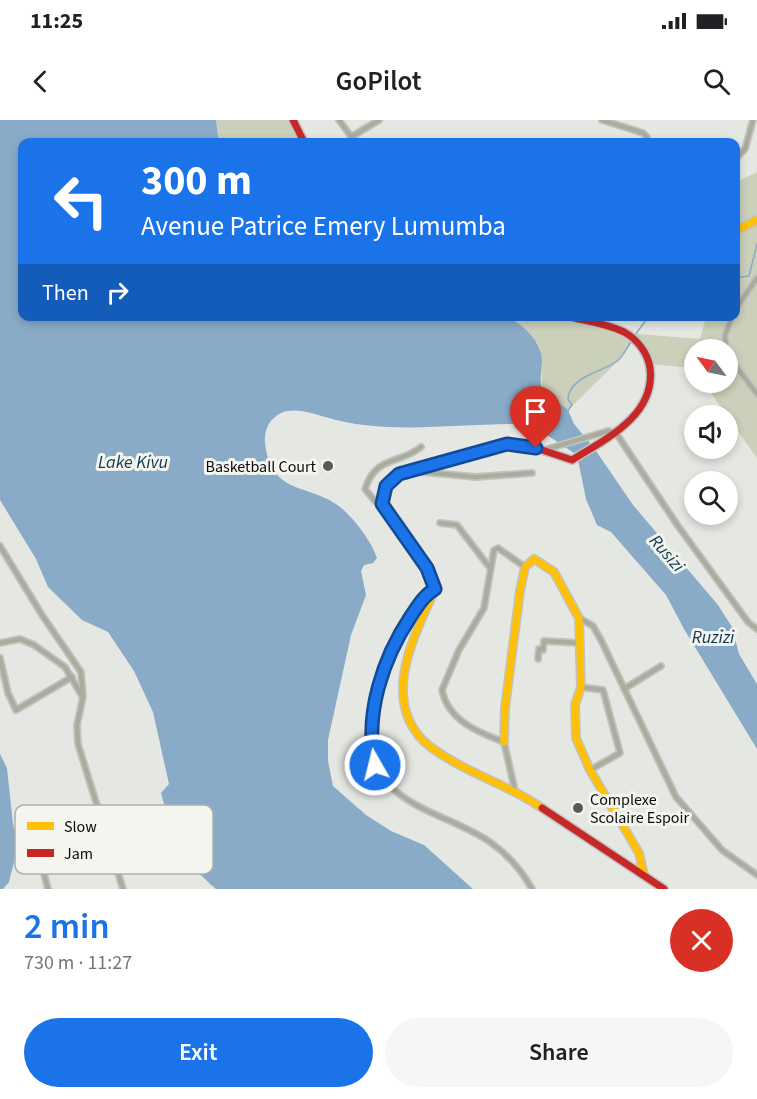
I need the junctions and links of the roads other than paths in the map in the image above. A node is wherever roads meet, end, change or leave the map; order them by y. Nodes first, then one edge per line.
1 (293, 120) edge
2 (339, 120) edge
3 (380, 120) edge
4 (602, 120) edge
5 (753, 120) edge
6 (351, 137) joint
7 (302, 138) edge
8 (647, 138) edge
9 (740, 154) edge
10 (757, 220) edge
11 (740, 228) edge
12 (757, 279) edge
13 (740, 303) edge
14 (588, 321) edge
15 (730, 321) edge
16 (726, 339) edge
17 (738, 369) edge
18 (757, 394) edge
19 (616, 433) junction
20 (421, 447) dead end
21 (544, 450) junction
22 (410, 470) junction
23 (532, 473) dead end
24 (382, 504) junction
25 (440, 523) dead end
26 (0, 546) edge
27 (525, 567) junction
28 (490, 568) junction
29 (435, 589) junction
30 (579, 618) junction
31 (757, 629) edge
32 (0, 643) edge
33 (580, 643) junction
34 (0, 658) edge
35 (538, 659) dead end
36 (662, 666) dead end
37 (72, 677) junction
38 (581, 687) junction
39 (624, 689) junction
40 (83, 697) junction
41 (504, 742) junction
42 (590, 770) junction
43 (515, 791) junction
44 (97, 805) edge
45 (44, 874) edge
46 (118, 874) edge
47 (644, 875) junction
48 (757, 875) edge
49 (655, 886) edge
50 (48, 889) edge
51 (123, 889) edge
52 (532, 889) edge
53 (664, 889) edge

1 - 7 main road
2 - 6 street
3 - 6 street
4 - 8 street
5 - 9 street
10 - 11 main road
12 - 13 street
14 - 19 main road
15 - 16 street
17 - 18 street
19 - 21 street
19 - 21 main road
19 - 31 street
20 - 24 street
21 - 22 main road
22 - 23 street
22 - 24 main road
24 - 29 main road
25 - 28 street
26 - 40 street
27 - 28 street
27 - 30 main road
27 - 41 main road
28 - 41 street
29 - 43 main road
29 - 52 street
30 - 33 main road
30 - 39 street
32 - 37 street
33 - 35 street
33 - 38 main road
34 - 37 street
36 - 39 street
37 - 40 street
38 - 42 main road
38 - 42 street
39 - 48 street
40 - 44 street
41 - 43 street
42 - 47 main road
43 - 47 main road
45 - 50 street
46 - 51 street
47 - 49 main road
49 - 53 main road

